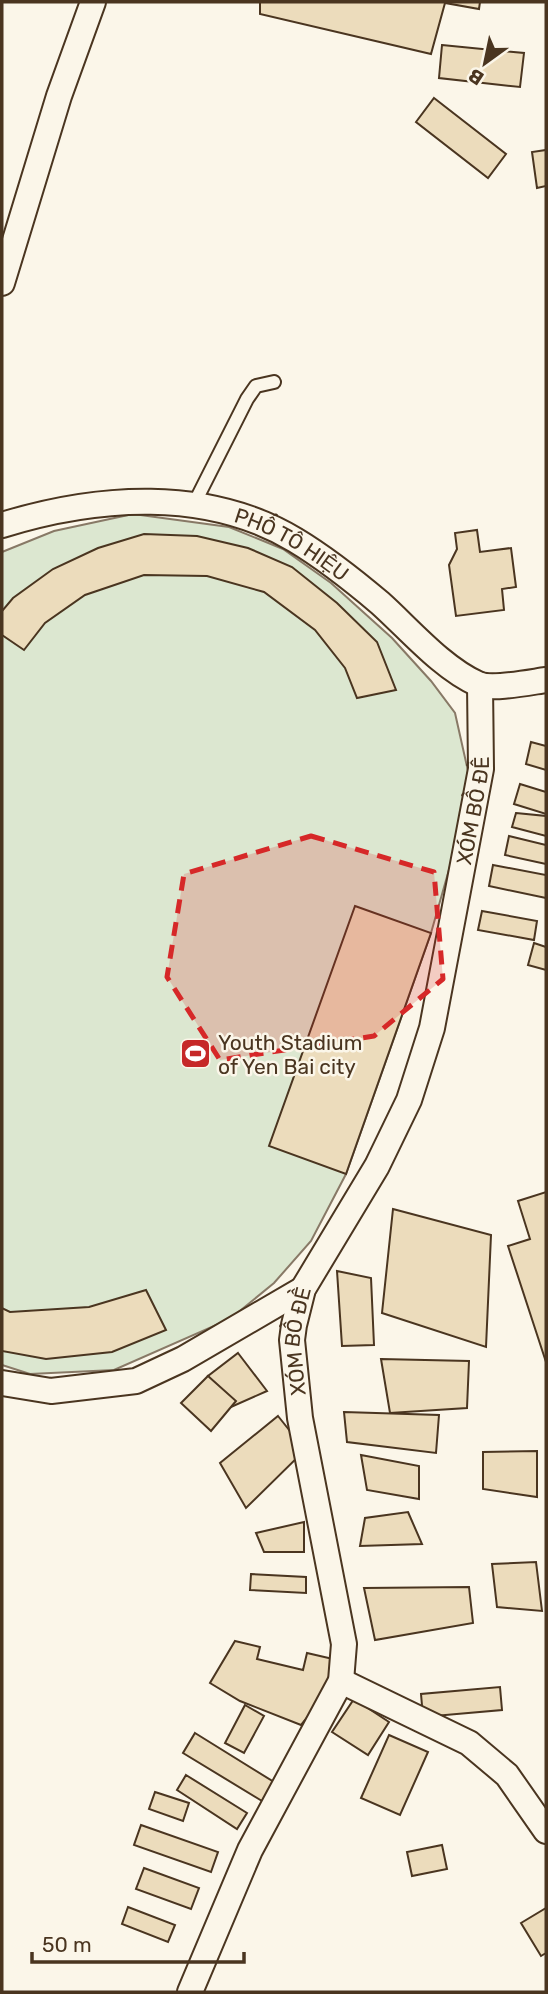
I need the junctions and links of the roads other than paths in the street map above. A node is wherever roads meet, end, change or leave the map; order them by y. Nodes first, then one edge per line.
1 (93, 2) edge
2 (2, 283) edge
3 (274, 382) dead end
4 (192, 506) junction
5 (2, 525) edge
6 (546, 680) edge
7 (480, 685) junction
8 (303, 1289) junction
9 (2, 1383) edge
10 (341, 1681) junction
11 (546, 1831) edge
12 (190, 1992) edge

1 - 2 street
3 - 4 lane
4 - 5 street, PHỐ TÔ HIỆU
4 - 7 street, PHỐ TÔ HIỆU
6 - 7 street
7 - 8 street, XÓM BỒ ĐỀ
8 - 9 street
8 - 10 street, XÓM BỒ ĐỀ
10 - 11 street
10 - 12 street, XÓM BỒ ĐỀ

